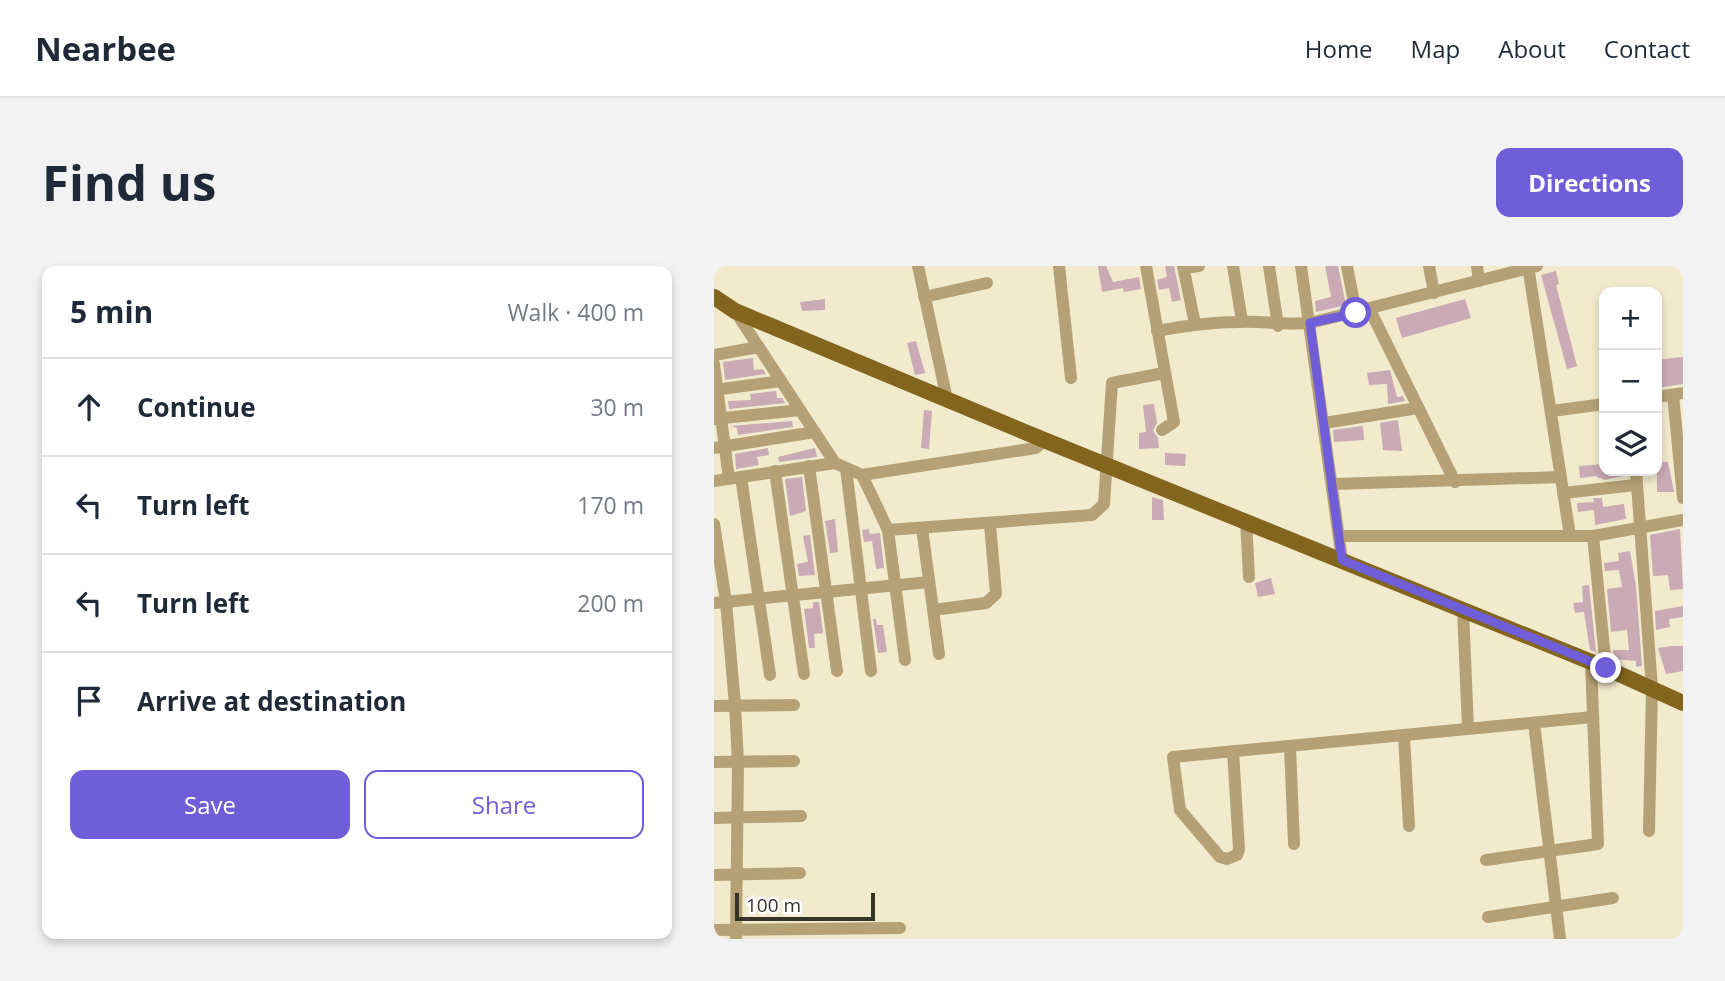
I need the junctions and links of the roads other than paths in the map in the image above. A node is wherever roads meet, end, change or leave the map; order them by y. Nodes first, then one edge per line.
1 (918, 266) edge
2 (1059, 266) edge
3 (1146, 266) edge
4 (1199, 266) edge
5 (1233, 266) edge
6 (1269, 266) edge
7 (1301, 266) edge
8 (1347, 266) edge
9 (1429, 266) edge
10 (1477, 266) edge
11 (1183, 267) edge
12 (1531, 267) edge
13 (1479, 281) junction
14 (987, 284) dead end
15 (1434, 293) junction
16 (714, 297) edge
17 (925, 297) junction
18 (1370, 310) junction
19 (735, 311) junction
20 (1356, 313) junction
21 (1242, 321) junction
22 (1310, 323) junction
23 (1195, 324) junction
24 (1278, 326) junction
25 (1157, 331) junction
26 (759, 347) junction
27 (714, 355) edge
28 (714, 364) edge
29 (1164, 373) junction
30 (1072, 378) dead end
31 (781, 381) junction
32 (716, 389) edge
33 (1678, 394) edge
34 (947, 399) junction
35 (1599, 405) edge
36 (1418, 408) junction
37 (800, 410) junction
38 (1552, 411) junction
39 (717, 419) edge
40 (1324, 423) junction
41 (1162, 430) dead end
42 (815, 432) junction
43 (1044, 440) junction
44 (719, 447) edge
45 (1106, 464) junction
46 (809, 466) junction
47 (840, 466) junction
48 (775, 471) junction
49 (862, 475) junction
50 (1636, 476) edge
51 (1561, 477) junction
52 (735, 478) junction
53 (714, 481) edge
54 (1455, 482) junction
55 (1333, 484) junction
56 (1636, 485) junction
57 (1563, 494) junction
58 (1683, 498) edge
59 (1683, 520) edge
60 (1246, 521) junction
61 (714, 524) edge
62 (989, 524) junction
63 (922, 528) junction
64 (1639, 528) junction
65 (888, 530) junction
66 (1341, 536) junction
67 (1570, 536) junction
68 (1593, 536) junction
69 (1342, 560) junction
70 (1248, 577) dead end
71 (929, 582) junction
72 (897, 585) junction
73 (862, 589) junction
74 (828, 592) junction
75 (793, 595) junction
76 (759, 598) junction
77 (720, 602) edge
78 (1463, 609) junction
79 (933, 610) junction
80 (939, 654) dead end
81 (905, 660) dead end
82 (1599, 665) junction
83 (837, 671) dead end
84 (871, 671) dead end
85 (804, 674) dead end
86 (770, 675) dead end
87 (1652, 688) junction
88 (1683, 703) edge
89 (735, 705) junction
90 (794, 705) dead end
91 (714, 706) edge
92 (1593, 717) junction
93 (1534, 723) junction
94 (1468, 729) junction
95 (1404, 736) junction
96 (1290, 746) junction
97 (1233, 751) junction
98 (794, 761) dead end
99 (714, 762) edge
100 (738, 762) junction
101 (801, 816) dead end
102 (735, 817) junction
103 (714, 818) edge
104 (1409, 826) dead end
105 (1649, 831) dead end
106 (1294, 844) dead end
107 (1548, 852) junction
108 (1486, 860) dead end
109 (800, 873) dead end
110 (714, 874) edge
111 (735, 874) junction
112 (1613, 898) dead end
113 (1556, 907) junction
114 (1488, 917) dead end
115 (900, 928) dead end
116 (714, 930) edge
117 (736, 934) edge
118 (851, 934) edge
119 (1560, 939) edge

1 - 17 street
2 - 30 street
3 - 25 street
4 - 11 street
5 - 21 street
6 - 24 street
7 - 22 street
8 - 20 street
9 - 15 street
10 - 13 street
11 - 23 street
12 - 13 street
12 - 38 street
13 - 15 street
14 - 17 street
15 - 18 street
16 - 19 main road
17 - 34 street
18 - 20 street
18 - 36 street
19 - 26 street
19 - 34 main road
20 - 22 street
21 - 23 street
21 - 24 street
22 - 24 street
22 - 40 street
23 - 25 street
25 - 29 street
26 - 27 street
26 - 31 street
28 - 32 street
29 - 41 street
29 - 45 street
31 - 32 street
31 - 37 street
32 - 39 street
33 - 58 street
34 - 43 main road
35 - 38 street
36 - 40 street
36 - 54 street
37 - 39 street
37 - 42 street
38 - 51 street
39 - 44 street
40 - 55 street
42 - 44 street
42 - 47 street
43 - 45 main road
43 - 49 street
44 - 52 street
45 - 60 main road
45 - 62 street
46 - 47 street
46 - 48 street
46 - 74 street
47 - 49 street
47 - 73 street
48 - 52 street
48 - 75 street
49 - 65 street
50 - 56 street
51 - 54 street
51 - 57 street
52 - 53 street
52 - 76 street
54 - 55 street
55 - 66 street
56 - 57 street
56 - 64 street
57 - 67 street
59 - 64 street
60 - 69 main road
60 - 70 street
61 - 77 street
62 - 63 street
62 - 79 street
63 - 65 street
63 - 71 street
64 - 68 street
64 - 87 street
65 - 72 street
66 - 67 street
66 - 69 street
67 - 68 street
68 - 82 street
69 - 78 main road
71 - 72 street
71 - 79 street
72 - 73 street
72 - 81 street
73 - 74 street
73 - 84 street
74 - 75 street
74 - 83 street
75 - 76 street
75 - 85 street
76 - 77 street
76 - 86 street
77 - 89 street
78 - 82 main road
78 - 94 street
79 - 80 street
82 - 87 main road
82 - 92 street
87 - 88 main road
87 - 105 street
89 - 90 street
89 - 91 street
89 - 100 street
92 - 93 street
92 - 107 street
93 - 94 street
93 - 107 street
94 - 95 street
95 - 96 street
95 - 104 street
96 - 97 street
96 - 106 street
97 - 97 street
98 - 100 street
99 - 100 street
100 - 102 street
101 - 102 street
102 - 103 street
102 - 111 street
107 - 108 street
107 - 113 street
109 - 111 street
110 - 111 street
111 - 117 street
112 - 113 street
113 - 114 street
113 - 119 street
115 - 118 street
116 - 117 street
117 - 118 street

